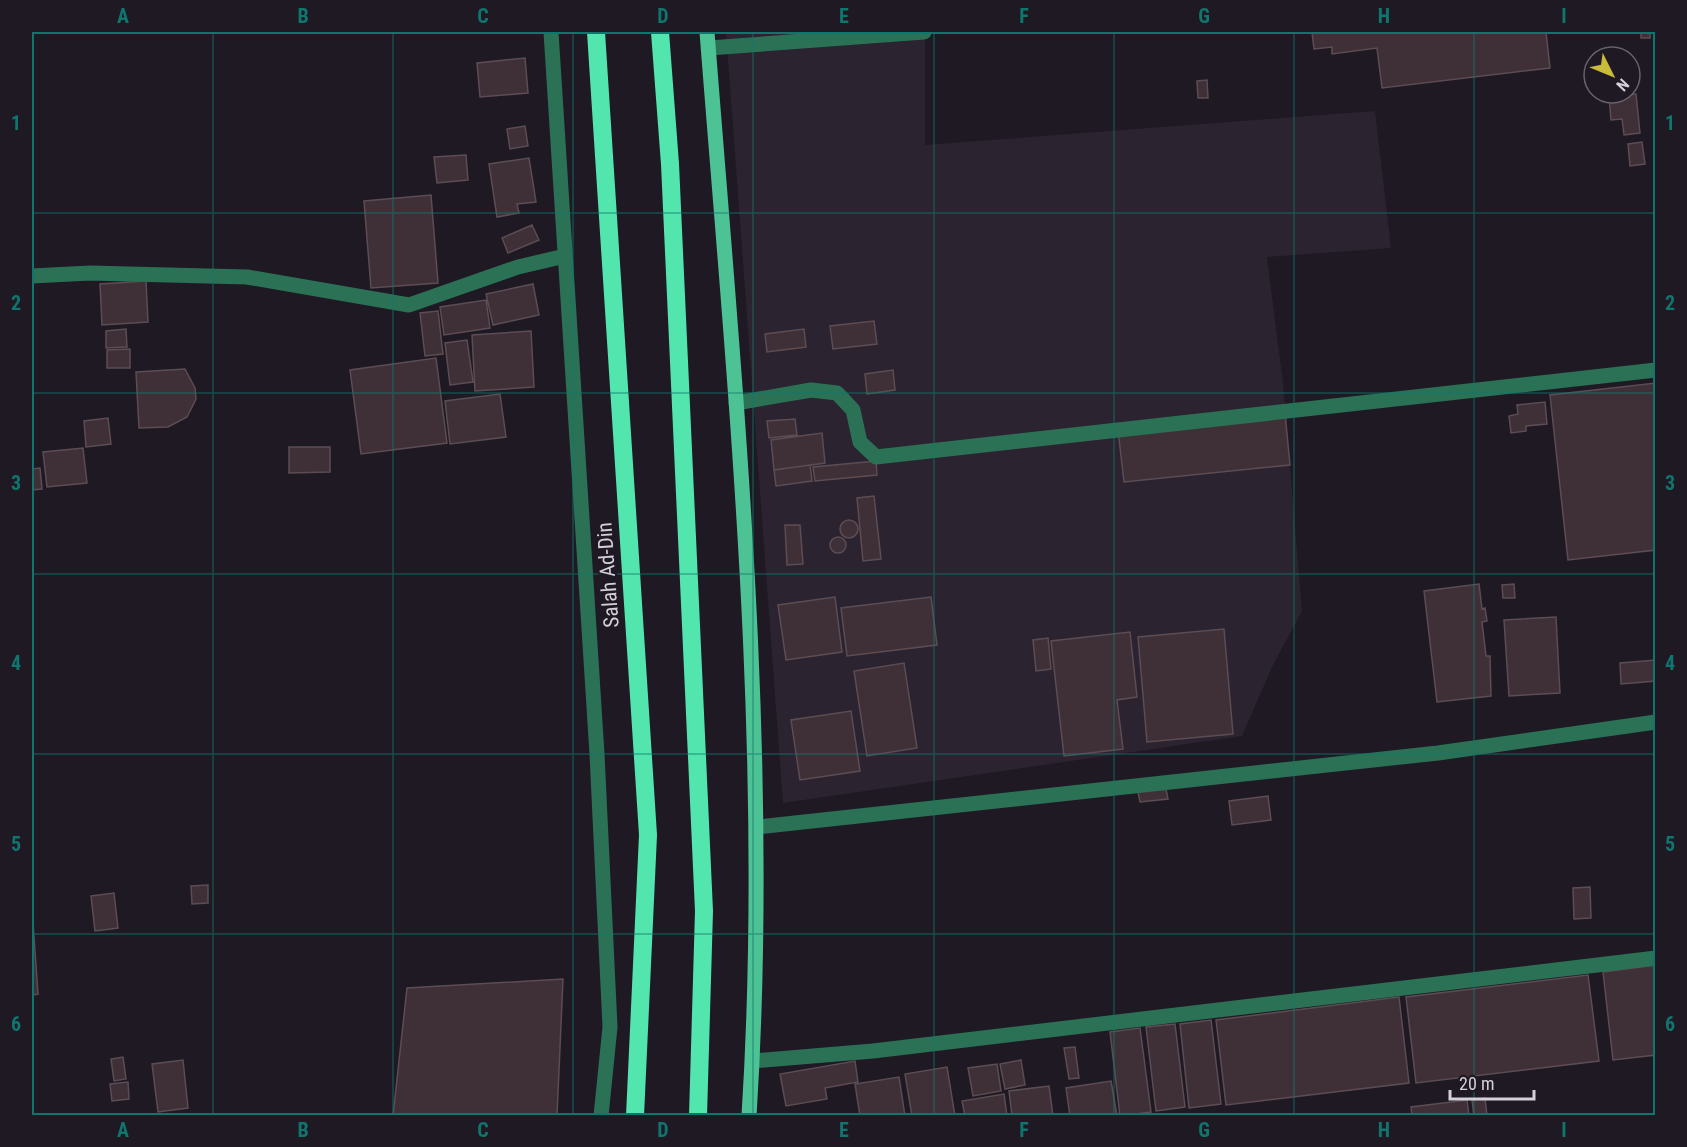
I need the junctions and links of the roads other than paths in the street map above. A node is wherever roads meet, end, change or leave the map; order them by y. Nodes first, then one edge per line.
1 (551, 32) edge
2 (596, 32) edge
3 (660, 32) edge
4 (707, 32) edge
5 (924, 32) edge
6 (708, 48) junction
7 (565, 256) junction
8 (32, 276) edge
9 (1656, 370) edge
10 (736, 403) junction
11 (1656, 722) edge
12 (758, 827) junction
13 (1656, 958) edge
14 (753, 1061) junction
15 (601, 1116) edge
16 (635, 1116) edge
17 (698, 1116) edge
18 (749, 1116) edge

1 - 7 street
2 - 16 highway, Salah Ad-Din
3 - 17 highway
4 - 6 main road
5 - 6 street
6 - 10 main road
7 - 8 street
7 - 15 street
9 - 10 street
10 - 12 main road
11 - 12 street
12 - 14 main road
13 - 14 street
14 - 18 main road

